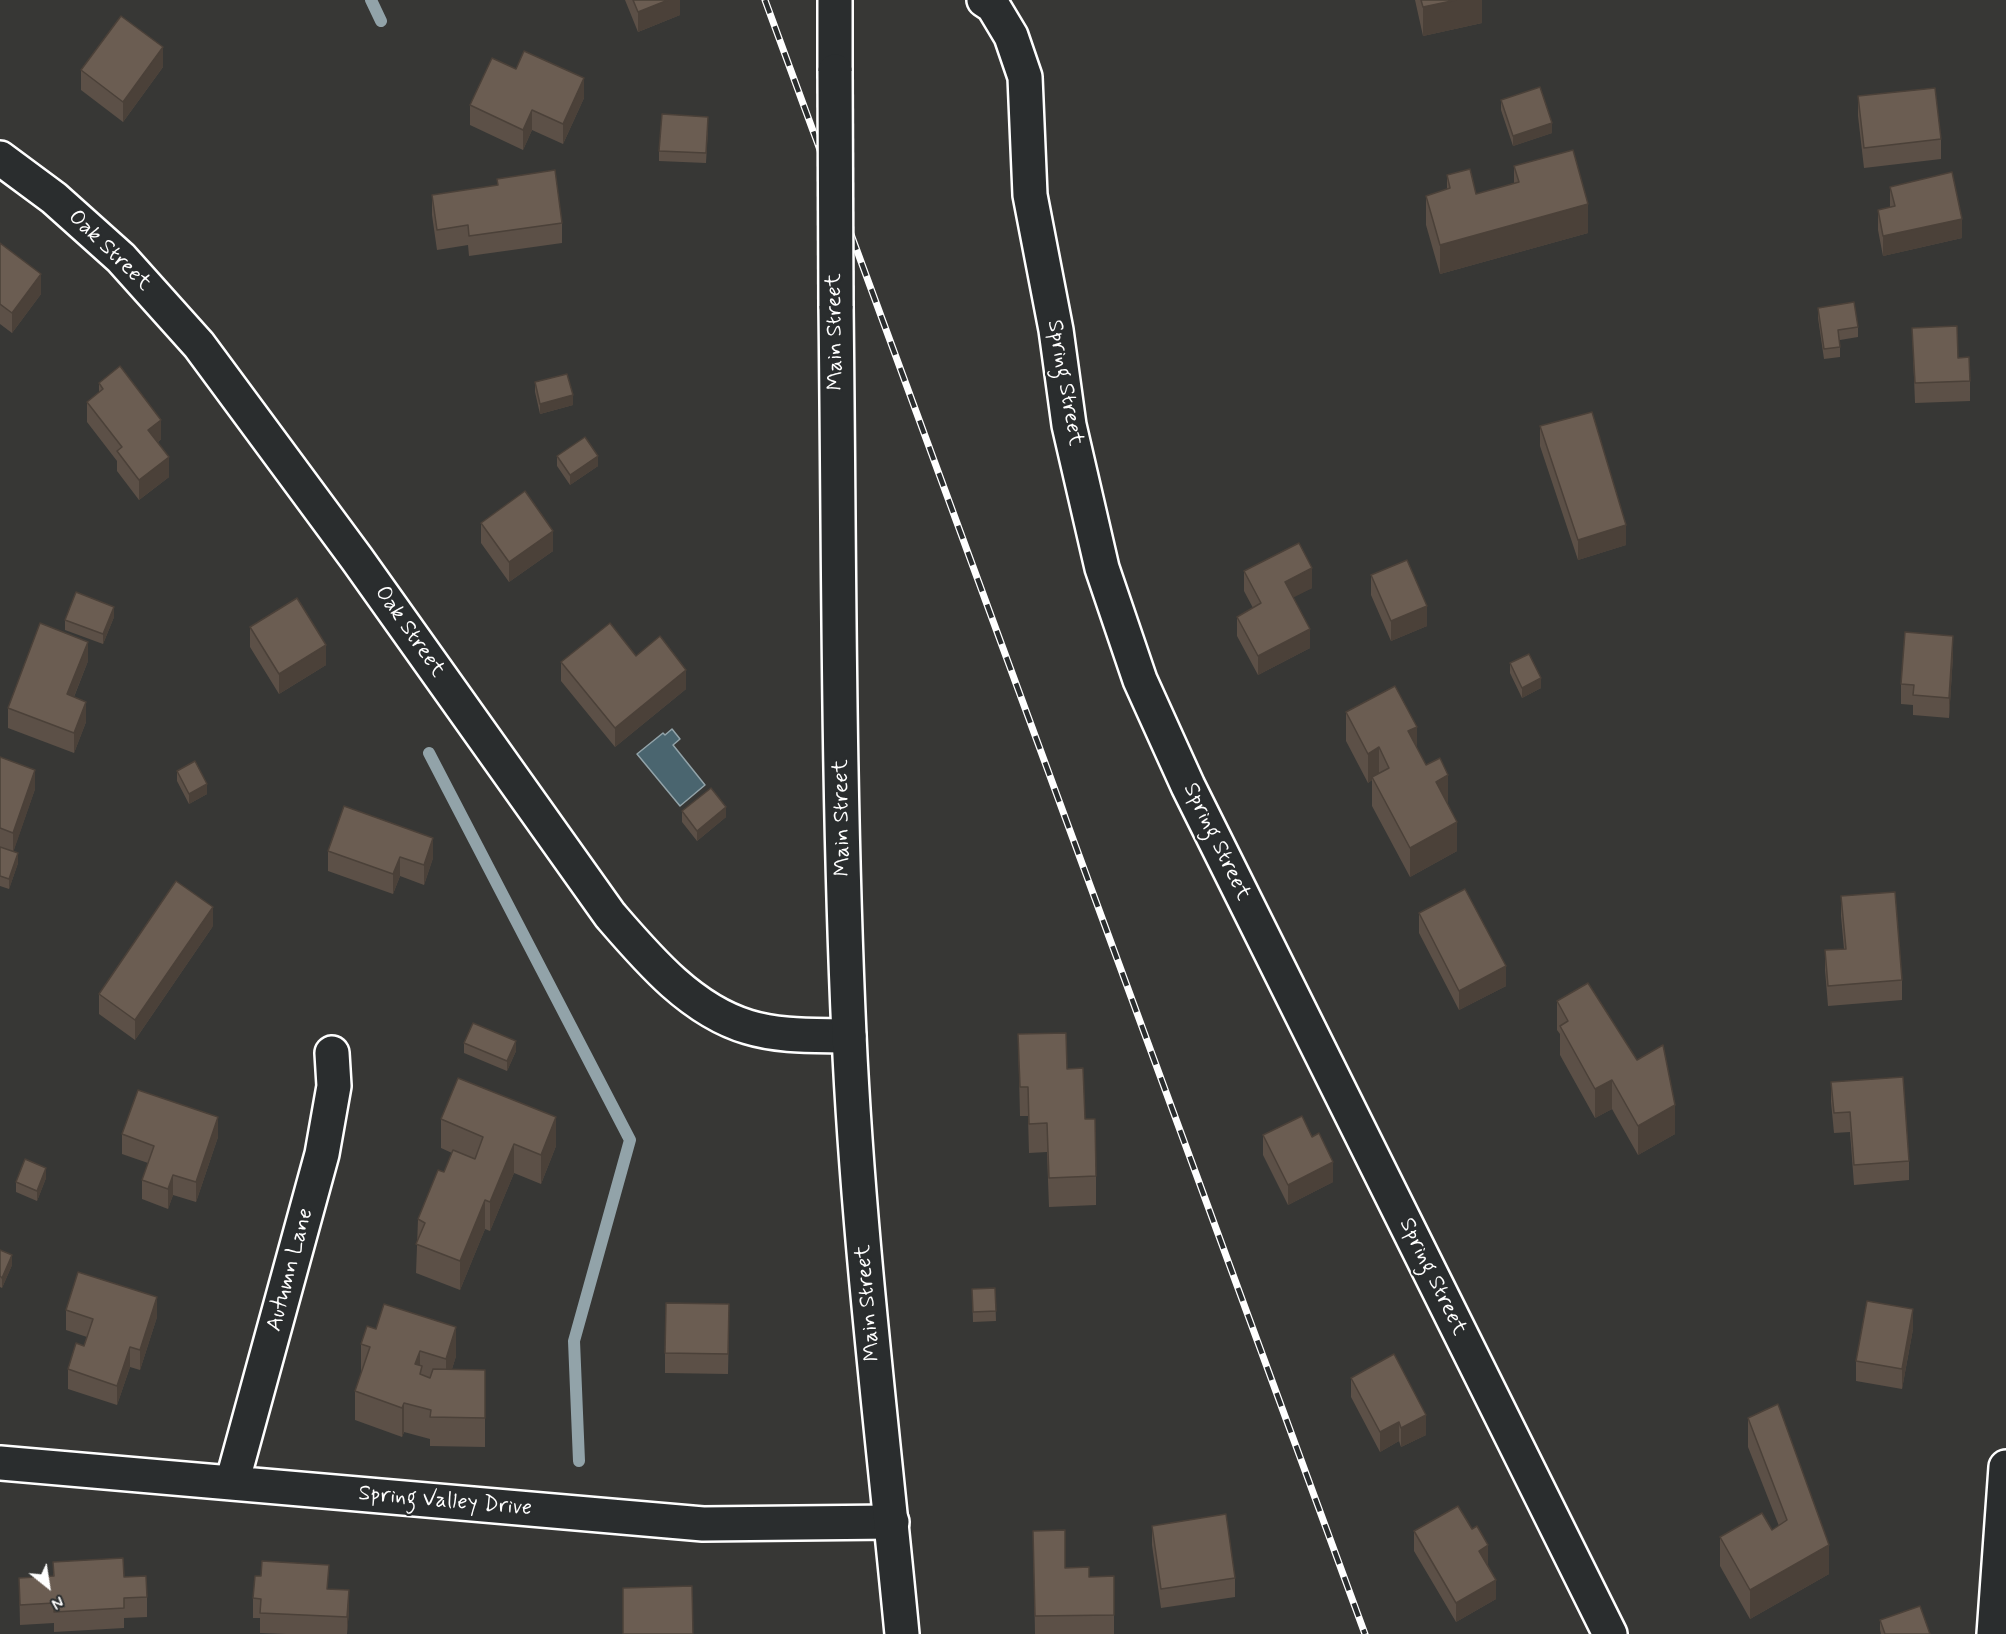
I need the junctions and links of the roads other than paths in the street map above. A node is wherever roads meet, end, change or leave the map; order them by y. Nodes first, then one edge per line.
1 (835, 0) edge
2 (984, 0) edge
3 (0, 158) edge
4 (849, 1036) junction
5 (332, 1053) dead end
6 (0, 1463) edge
7 (2006, 1467) edge
8 (232, 1483) junction
9 (891, 1522) junction
10 (902, 1634) edge
11 (1610, 1634) edge
12 (1994, 1634) edge

1 - 4 street, Main Street, bridge
2 - 11 street, Spring Street
3 - 4 street, Oak Street
4 - 9 street, Main Street
5 - 8 street, Autumn Lane
6 - 8 street, Spring Valley Drive
7 - 12 street
8 - 9 street, Spring Valley Drive
9 - 10 street, Main Street

